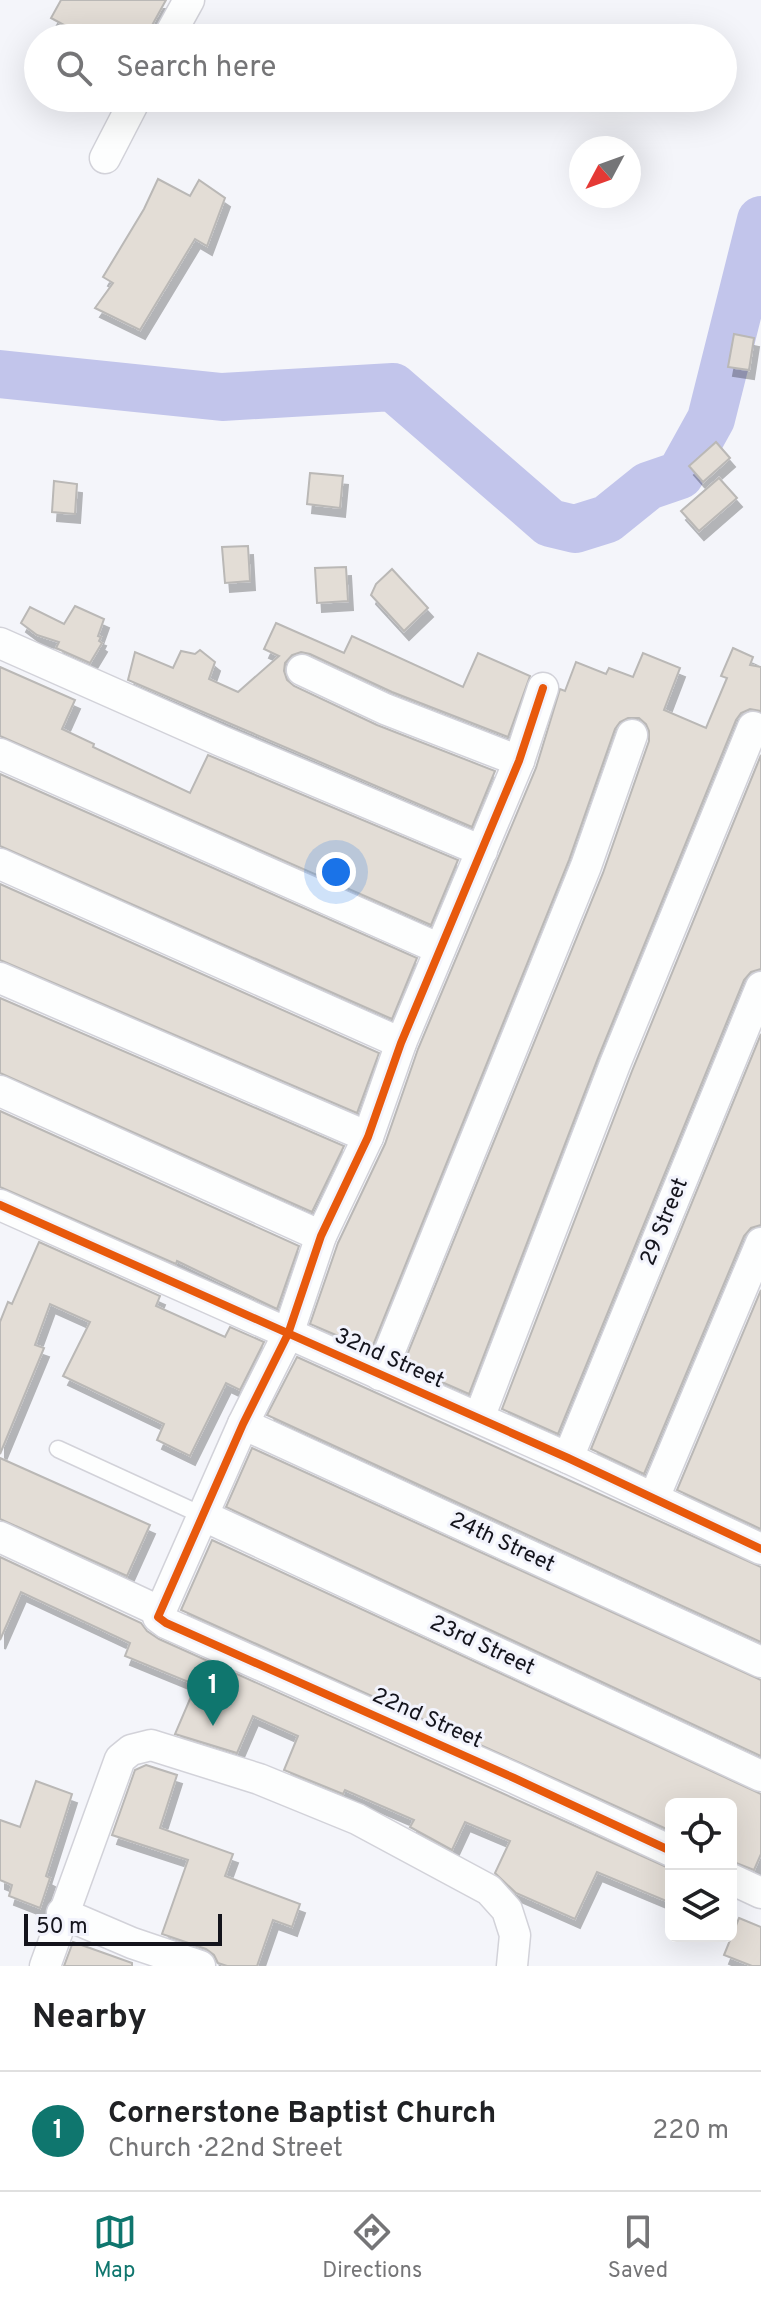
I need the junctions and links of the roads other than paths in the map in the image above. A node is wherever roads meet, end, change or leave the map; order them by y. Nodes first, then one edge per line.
1 (189, 0) edge
2 (176, 24) edge
3 (129, 112) edge
4 (105, 158) dead end
5 (0, 643) edge
6 (302, 670) dead end
7 (543, 688) dead end
8 (753, 727) dead end
9 (632, 735) dead end
10 (0, 754) edge
11 (519, 761) junction
12 (482, 851) junction
13 (0, 864) edge
14 (440, 949) junction
15 (0, 978) edge
16 (761, 987) edge
17 (401, 1043) junction
18 (0, 1091) edge
19 (368, 1137) junction
20 (0, 1205) edge
21 (321, 1236) junction
22 (761, 1243) edge
23 (288, 1334) junction
24 (380, 1375) junction
25 (479, 1418) junction
26 (243, 1424) junction
27 (58, 1449) dead end
28 (568, 1458) junction
29 (654, 1498) junction
30 (204, 1516) junction
31 (0, 1537) edge
32 (758, 1538) edge
33 (163, 1617) junction
34 (761, 1662) edge
35 (761, 1776) edge
36 (665, 1848) edge
37 (737, 1882) edge
38 (761, 1893) edge
39 (62, 1913) junction
40 (45, 1966) edge
41 (200, 1966) edge
42 (512, 1966) edge

1 - 2 street
3 - 4 street
5 - 12 street
6 - 11 street
7 - 11 street
8 - 25 street
9 - 24 street
10 - 14 street
11 - 12 street
12 - 14 street
13 - 17 street
14 - 17 street
15 - 19 street
16 - 28 street, 29 Street
17 - 19 street
18 - 21 street
19 - 21 street
20 - 23 street, 32nd Street
21 - 23 street
22 - 29 street
23 - 24 street, 32nd Street
23 - 26 street
24 - 25 street, 32nd Street
25 - 28 street, 32nd Street
26 - 30 street
26 - 34 street, 24th Street
27 - 30 lane
28 - 29 street, 32nd Street
29 - 32 street, 32nd Street
30 - 33 street
30 - 35 street, 23rd Street
31 - 33 street, 22nd Street
33 - 36 street, 22nd Street
37 - 38 street
39 - 40 street
39 - 41 street
39 - 42 street

